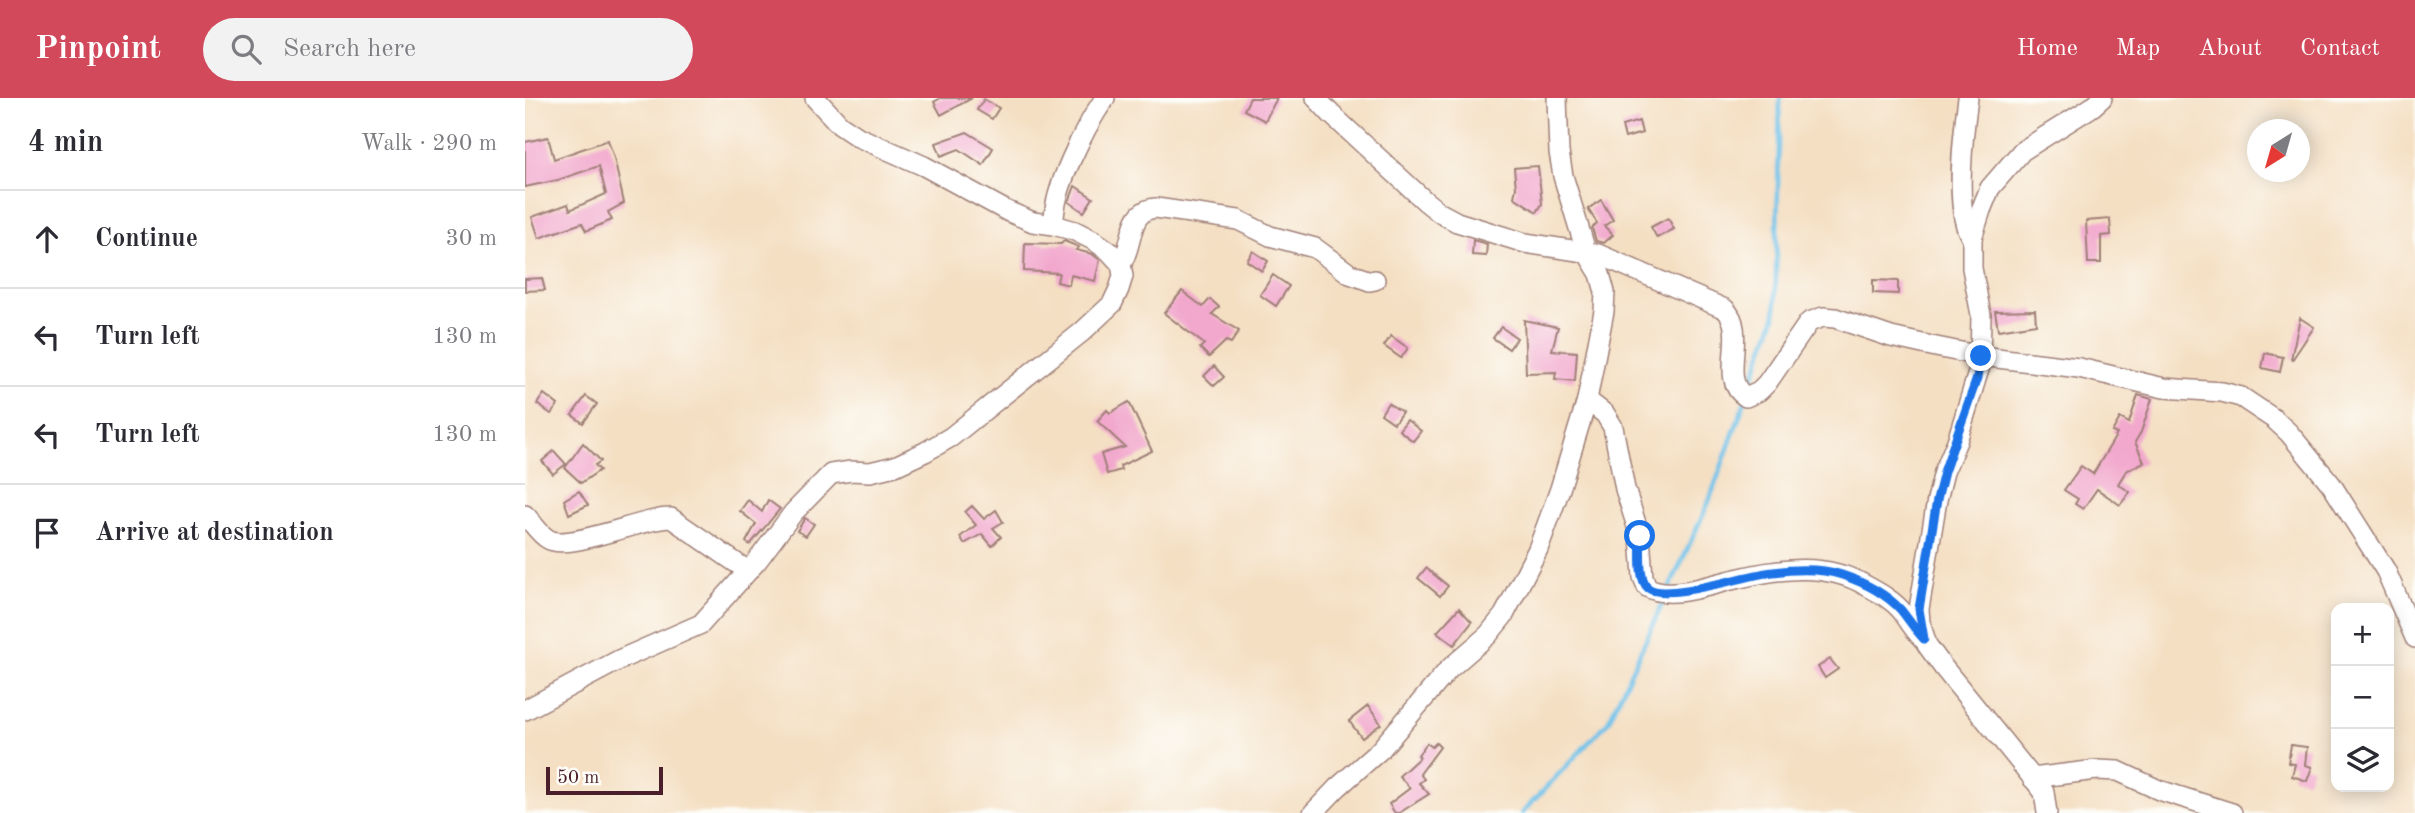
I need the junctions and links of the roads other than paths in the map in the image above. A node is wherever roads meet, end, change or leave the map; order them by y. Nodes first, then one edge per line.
1 (815, 98) edge
2 (1105, 98) edge
3 (1316, 98) edge
4 (1557, 98) edge
5 (1968, 98) edge
6 (2102, 98) edge
7 (1054, 225) junction
8 (1972, 238) junction
9 (1586, 251) junction
10 (1121, 264) junction
11 (1375, 280) dead end
12 (1981, 356) junction
13 (1587, 400) junction
14 (525, 515) edge
15 (748, 572) junction
16 (2415, 638) edge
17 (1924, 639) junction
18 (525, 710) edge
19 (2032, 778) junction
20 (1313, 813) edge
21 (2047, 813) edge
22 (2232, 813) edge

1 - 7 street
2 - 7 street
3 - 9 street
4 - 9 street
5 - 8 street
6 - 8 street
7 - 10 street
8 - 12 street
9 - 12 street
9 - 13 street
10 - 11 street
10 - 15 street
12 - 16 street
12 - 17 street
13 - 17 street
13 - 20 street
14 - 15 street
15 - 18 street
17 - 19 street
19 - 21 street
19 - 22 street

